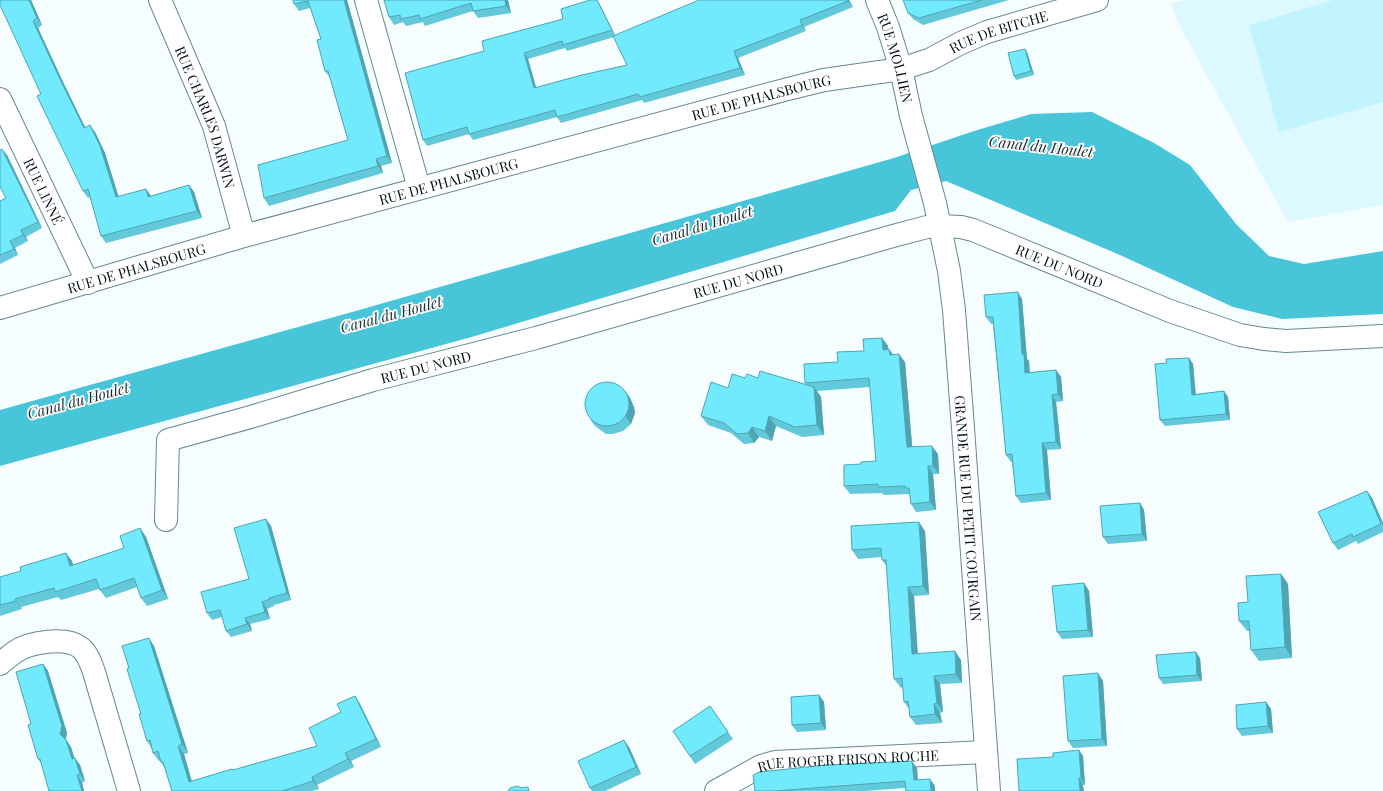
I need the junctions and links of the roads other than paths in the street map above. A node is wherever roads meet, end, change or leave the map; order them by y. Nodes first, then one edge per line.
1 (160, 0) edge
2 (366, 0) edge
3 (877, 0) edge
4 (1097, 0) edge
5 (901, 69) junction
6 (0, 99) edge
7 (419, 188) junction
8 (932, 190) joint
9 (940, 226) junction
10 (244, 236) junction
11 (88, 283) junction
12 (0, 308) edge
13 (1383, 336) edge
14 (166, 520) dead end
15 (0, 664) edge
16 (986, 752) junction
17 (129, 791) edge
18 (716, 791) edge
19 (989, 791) edge

1 - 10 street, RUE CHARLES DARWIN
2 - 7 street
3 - 5 street, RUE MOLLIEN
4 - 5 street, RUE DE BITCHE
5 - 7 street, RUE DE PHALSBOURG
5 - 8 street, RUE MOLLIEN
6 - 11 street, RUE LINNÉ
7 - 10 street, RUE DE PHALSBOURG
8 - 9 street, GRANDE RUE DU PETIT COURGAIN
9 - 13 street, RUE DU NORD
9 - 14 street, RUE DU NORD
9 - 16 street, GRANDE RUE DU PETIT COURGAIN
10 - 11 street, RUE DE PHALSBOURG
11 - 12 street, RUE DE PHALSBOURG
15 - 17 street
16 - 18 street, RUE ROGER FRISON ROCHE
16 - 19 street, GRANDE RUE DU PETIT COURGAIN

